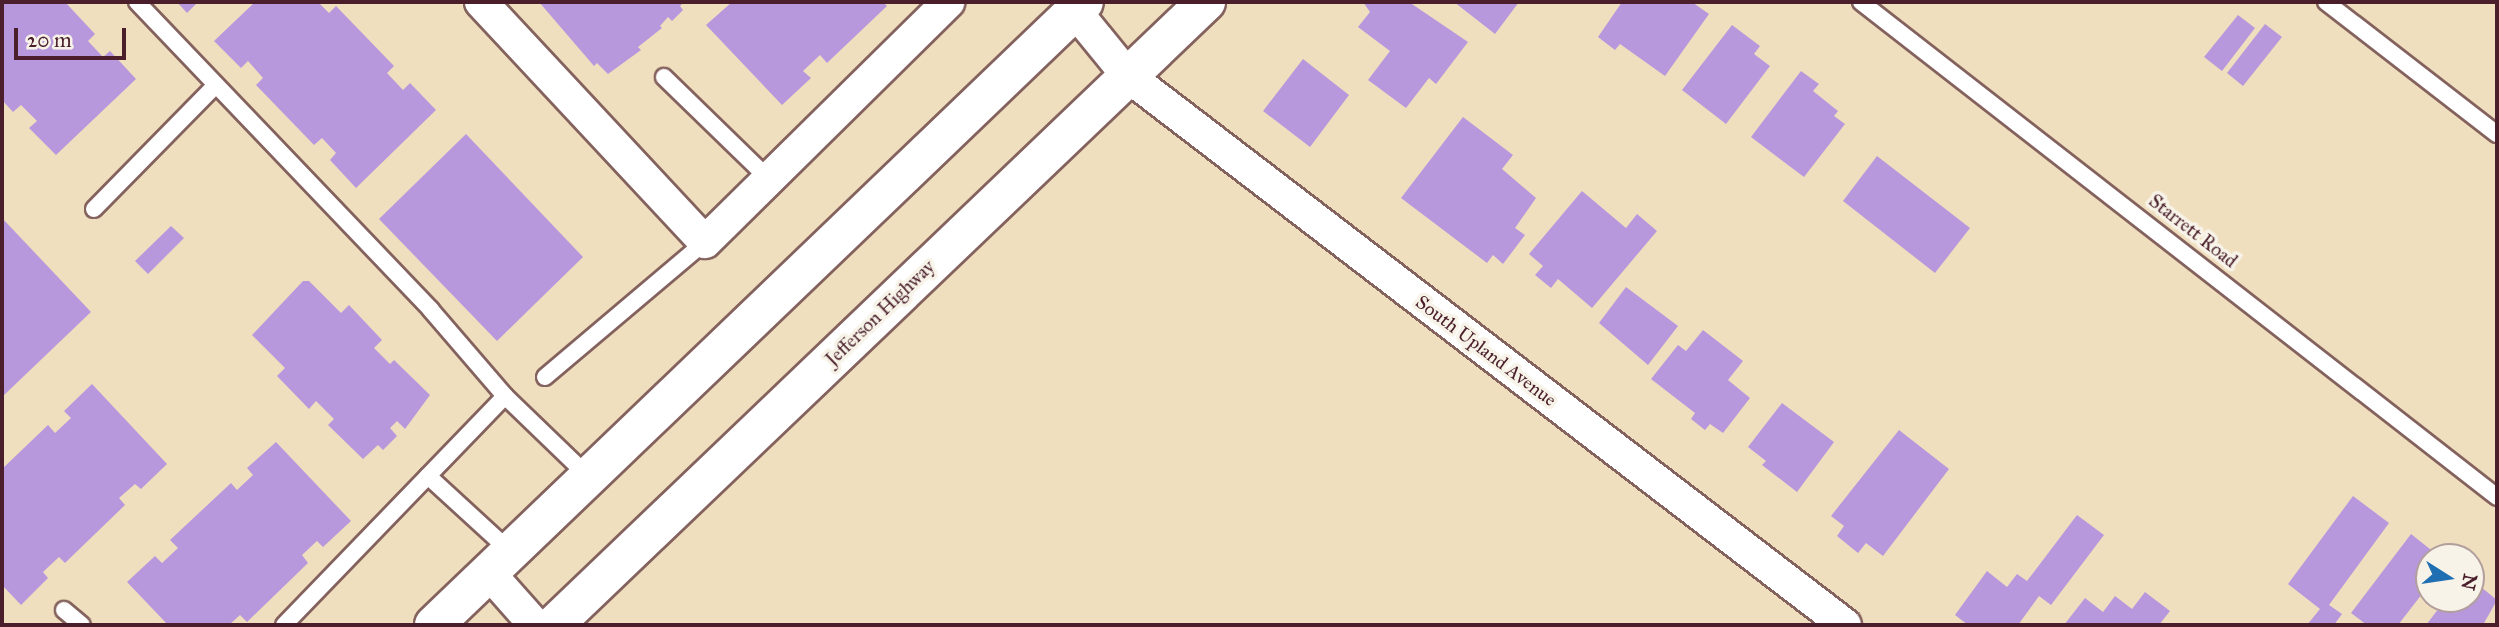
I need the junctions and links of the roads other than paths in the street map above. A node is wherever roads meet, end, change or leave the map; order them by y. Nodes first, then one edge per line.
1 (137, 2) edge
2 (481, 2) edge
3 (948, 2) edge
4 (1206, 2) edge
5 (1861, 2) edge
6 (2326, 2) edge
7 (1075, 5) edge
8 (1128, 76) junction
9 (664, 77) dead end
10 (216, 85) junction
11 (2497, 134) edge
12 (769, 179) junction
13 (94, 209) dead end
14 (705, 242) junction
15 (545, 377) dead end
16 (505, 396) junction
17 (428, 475) junction
18 (589, 477) junction
19 (2497, 497) edge
20 (500, 563) junction
21 (64, 610) dead end
22 (82, 625) edge
23 (284, 625) edge
24 (435, 625) edge
25 (535, 625) edge
26 (554, 625) edge
27 (1845, 625) edge

1 - 10 lane
2 - 14 street
3 - 12 street
4 - 8 main road, Jefferson Highway
5 - 19 lane, Starrett Road
6 - 11 lane
7 - 8 street, South Upland Avenue
7 - 18 main road
8 - 26 main road, Jefferson Highway
8 - 27 street, South Upland Avenue
9 - 12 lane
10 - 13 lane
10 - 16 lane
12 - 14 street
14 - 15 lane
16 - 17 lane
16 - 18 lane
17 - 20 lane
17 - 23 lane
18 - 20 main road
20 - 24 main road
20 - 25 street
21 - 22 lane

